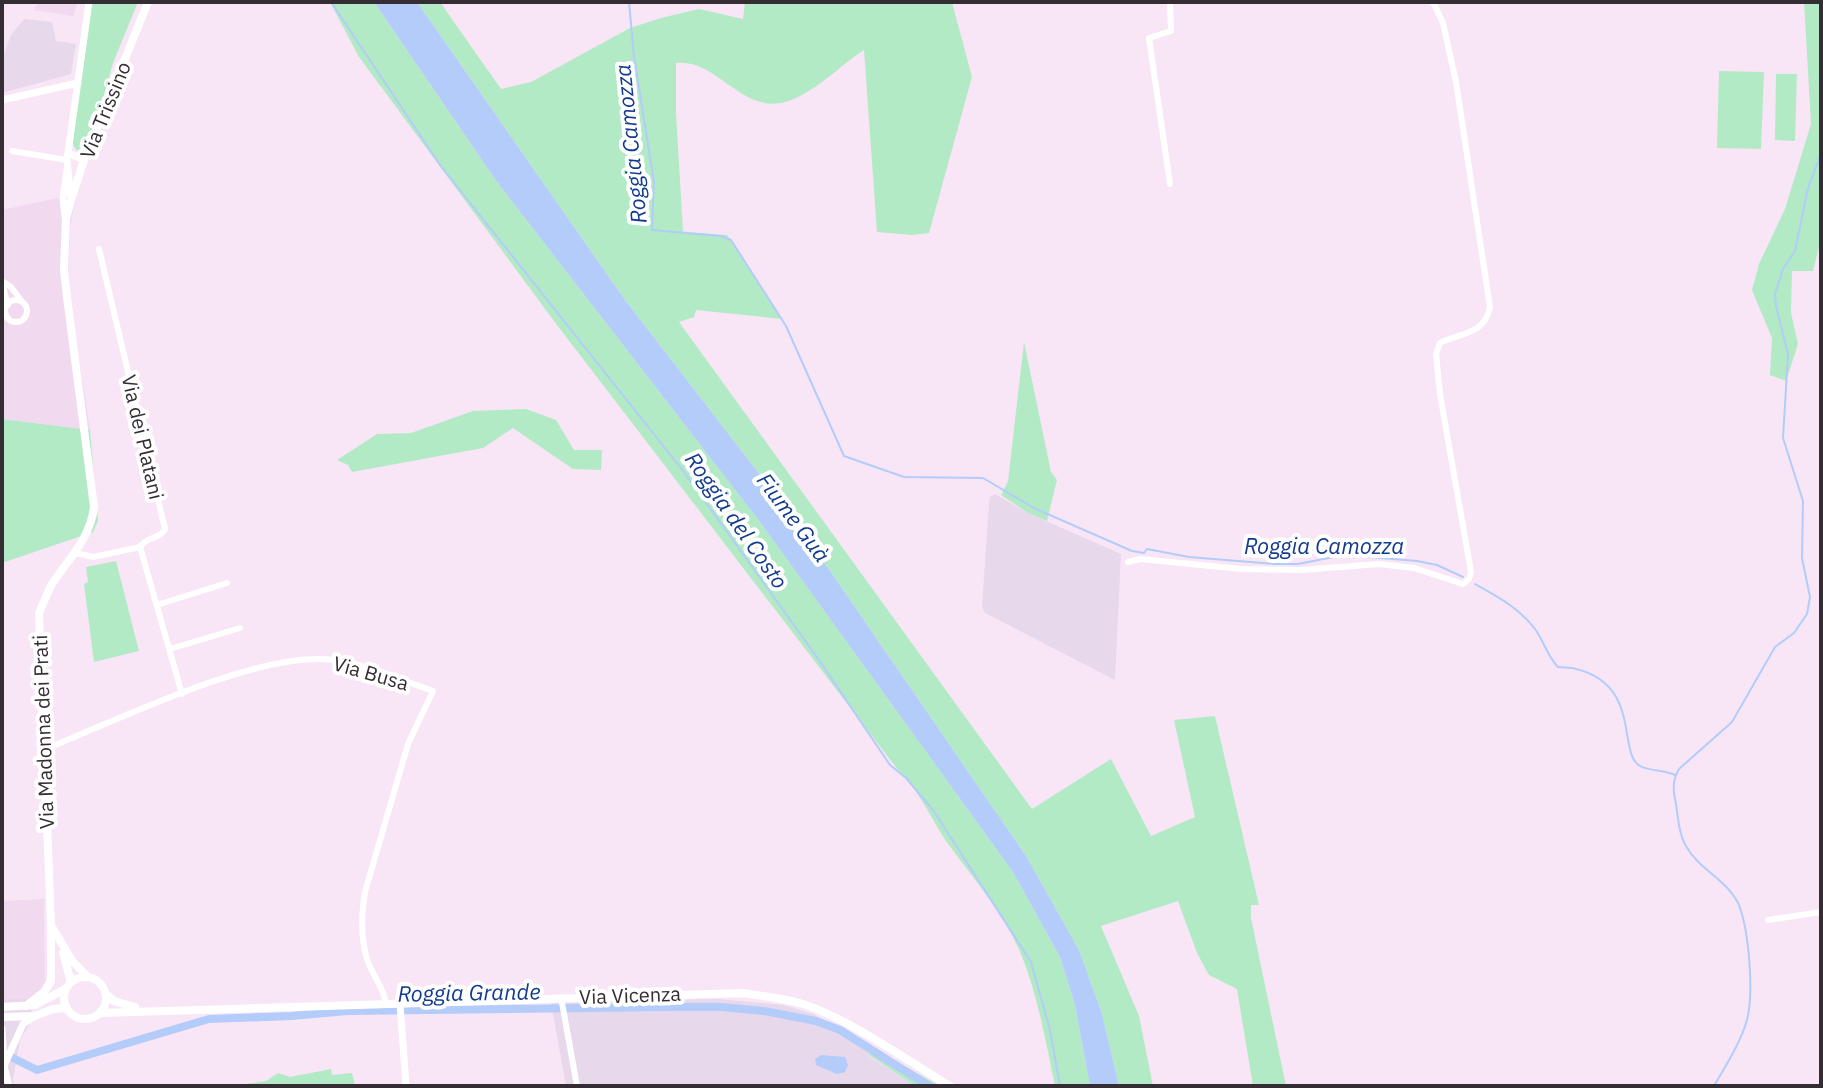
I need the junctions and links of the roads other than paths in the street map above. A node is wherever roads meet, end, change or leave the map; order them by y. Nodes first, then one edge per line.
1 (89, 2) edge
2 (148, 2) edge
3 (1170, 2) edge
4 (1433, 2) edge
5 (78, 83) junction
6 (2, 100) edge
7 (12, 151) dead end
8 (67, 160) junction
9 (84, 160) junction
10 (1170, 184) dead end
11 (71, 200) junction
12 (66, 219) junction
13 (99, 249) dead end
14 (2, 282) edge
15 (23, 303) junction
16 (8, 305) junction
17 (140, 547) junction
18 (76, 553) junction
19 (1128, 562) dead end
20 (227, 583) dead end
21 (157, 605) junction
22 (240, 628) dead end
23 (170, 649) junction
24 (182, 694) junction
25 (43, 750) junction
26 (1821, 912) edge
27 (1768, 920) dead end
28 (51, 926) junction
29 (88, 977) junction
30 (69, 985) junction
31 (106, 994) junction
32 (561, 997) junction
33 (386, 1003) junction
34 (400, 1003) junction
35 (26, 1006) junction
36 (2, 1007) edge
37 (67, 1008) junction
38 (144, 1010) junction
39 (100, 1013) junction
40 (35, 1016) junction
41 (2, 1017) edge
42 (2, 1029) edge
43 (4, 1066) junction
44 (9, 1086) edge
45 (406, 1086) edge
46 (577, 1086) edge
47 (950, 1086) edge

1 - 5 street
2 - 9 main road, Via Trissino
3 - 10 street
4 - 19 street
5 - 6 street
5 - 8 street
7 - 8 street
8 - 9 street
8 - 11 street
8 - 12 street
9 - 11 main road, Via Trissino
11 - 12 main road, Via Trissino
12 - 18 main road, Via Madonna dei Prati
13 - 17 street, Via dei Platani
14 - 15 street
14 - 16 street
15 - 16 street
15 - 16 street
17 - 18 street
17 - 21 street
18 - 25 main road, Via Madonna dei Prati
20 - 21 street
21 - 23 street
22 - 23 street
23 - 24 street
24 - 25 street, Via Busa
24 - 33 street, Via Busa
25 - 28 main road, Via Madonna dei Prati
26 - 27 street
28 - 29 main road, Via Madonna dei Prati
28 - 30 main road, Via Madonna dei Prati
28 - 35 main road, Via Madonna dei Prati
29 - 30 main road
29 - 31 main road, Via Vicenza
30 - 35 main road
30 - 37 main road
31 - 38 main road, Via Vicenza
31 - 39 main road
32 - 34 main road, Via Vicenza
32 - 46 street
32 - 47 main road, Via Vicenza
33 - 34 main road, Via Vicenza
33 - 38 main road, Via Vicenza
34 - 45 street
35 - 36 main road
37 - 39 main road, Via Vicenza
37 - 40 main road, Via Vicenza
38 - 39 main road, Via Vicenza
40 - 41 main road, Via Vicenza
40 - 43 street
42 - 43 street
43 - 44 street

